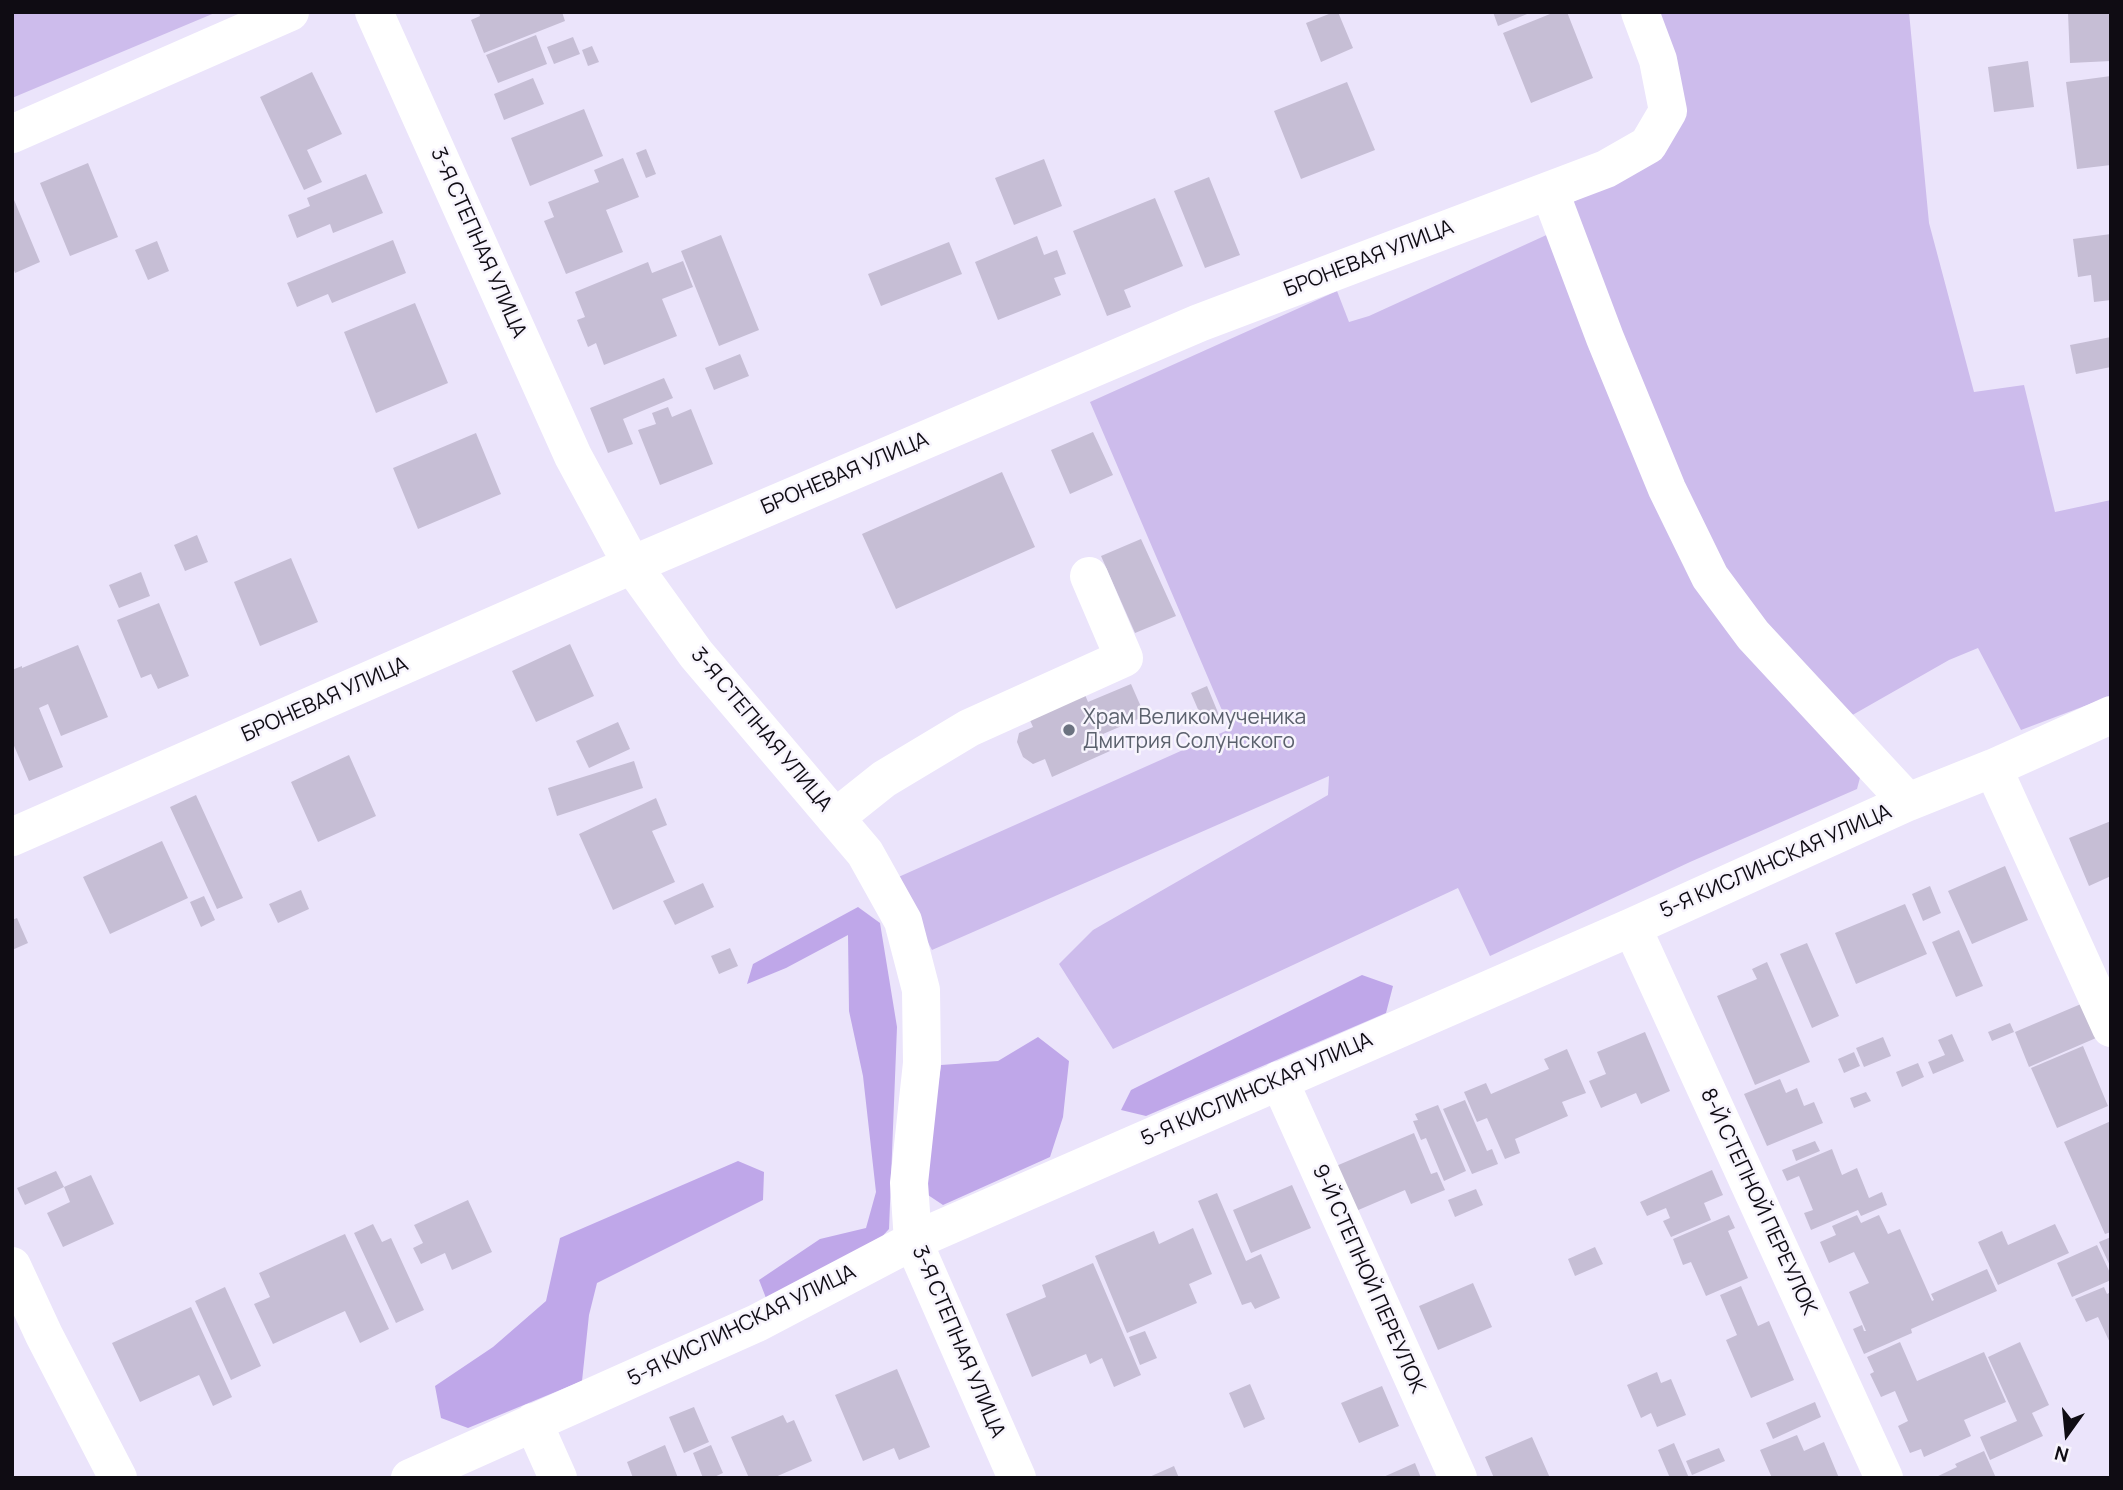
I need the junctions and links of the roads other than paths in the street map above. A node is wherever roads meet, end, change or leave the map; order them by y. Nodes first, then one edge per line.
1 (290, 12) edge
2 (374, 12) edge
3 (1640, 12) edge
4 (12, 134) edge
5 (1550, 192) junction
6 (632, 565) junction
7 (1089, 576) dead end
8 (2111, 715) edge
9 (1993, 768) junction
10 (1908, 802) junction
11 (835, 818) junction
12 (12, 837) edge
13 (1632, 927) junction
14 (2111, 1028) edge
15 (1279, 1080) junction
16 (914, 1241) junction
17 (12, 1266) edge
18 (533, 1422) junction
19 (118, 1478) edge
20 (410, 1478) edge
21 (558, 1478) edge
22 (1017, 1478) edge
23 (1458, 1478) edge
24 (1884, 1478) edge

1 - 4 street
2 - 6 street, 3-Я СТЕПНАЯ УЛИЦА
3 - 5 street, БРОНЕВАЯ УЛИЦА
5 - 6 street, БРОНЕВАЯ УЛИЦА
5 - 10 street
6 - 11 street, 3-Я СТЕПНАЯ УЛИЦА
6 - 12 street, БРОНЕВАЯ УЛИЦА
7 - 11 street
8 - 9 street, 5-Я КИСЛИНСКАЯ УЛИЦА
9 - 10 street, 5-Я КИСЛИНСКАЯ УЛИЦА
9 - 14 street
10 - 13 street, 5-Я КИСЛИНСКАЯ УЛИЦА
11 - 16 street, 3-Я СТЕПНАЯ УЛИЦА
13 - 15 street, 5-Я КИСЛИНСКАЯ УЛИЦА
13 - 24 street, 8-Й СТЕПНОЙ ПЕРЕУЛОК
15 - 16 street, 5-Я КИСЛИНСКАЯ УЛИЦА
15 - 23 street, 9-Й СТЕПНОЙ ПЕРЕУЛОК
16 - 18 street, 5-Я КИСЛИНСКАЯ УЛИЦА
16 - 22 street, 3-Я СТЕПНАЯ УЛИЦА
17 - 19 street
18 - 20 street, 5-Я КИСЛИНСКАЯ УЛИЦА
18 - 21 street

